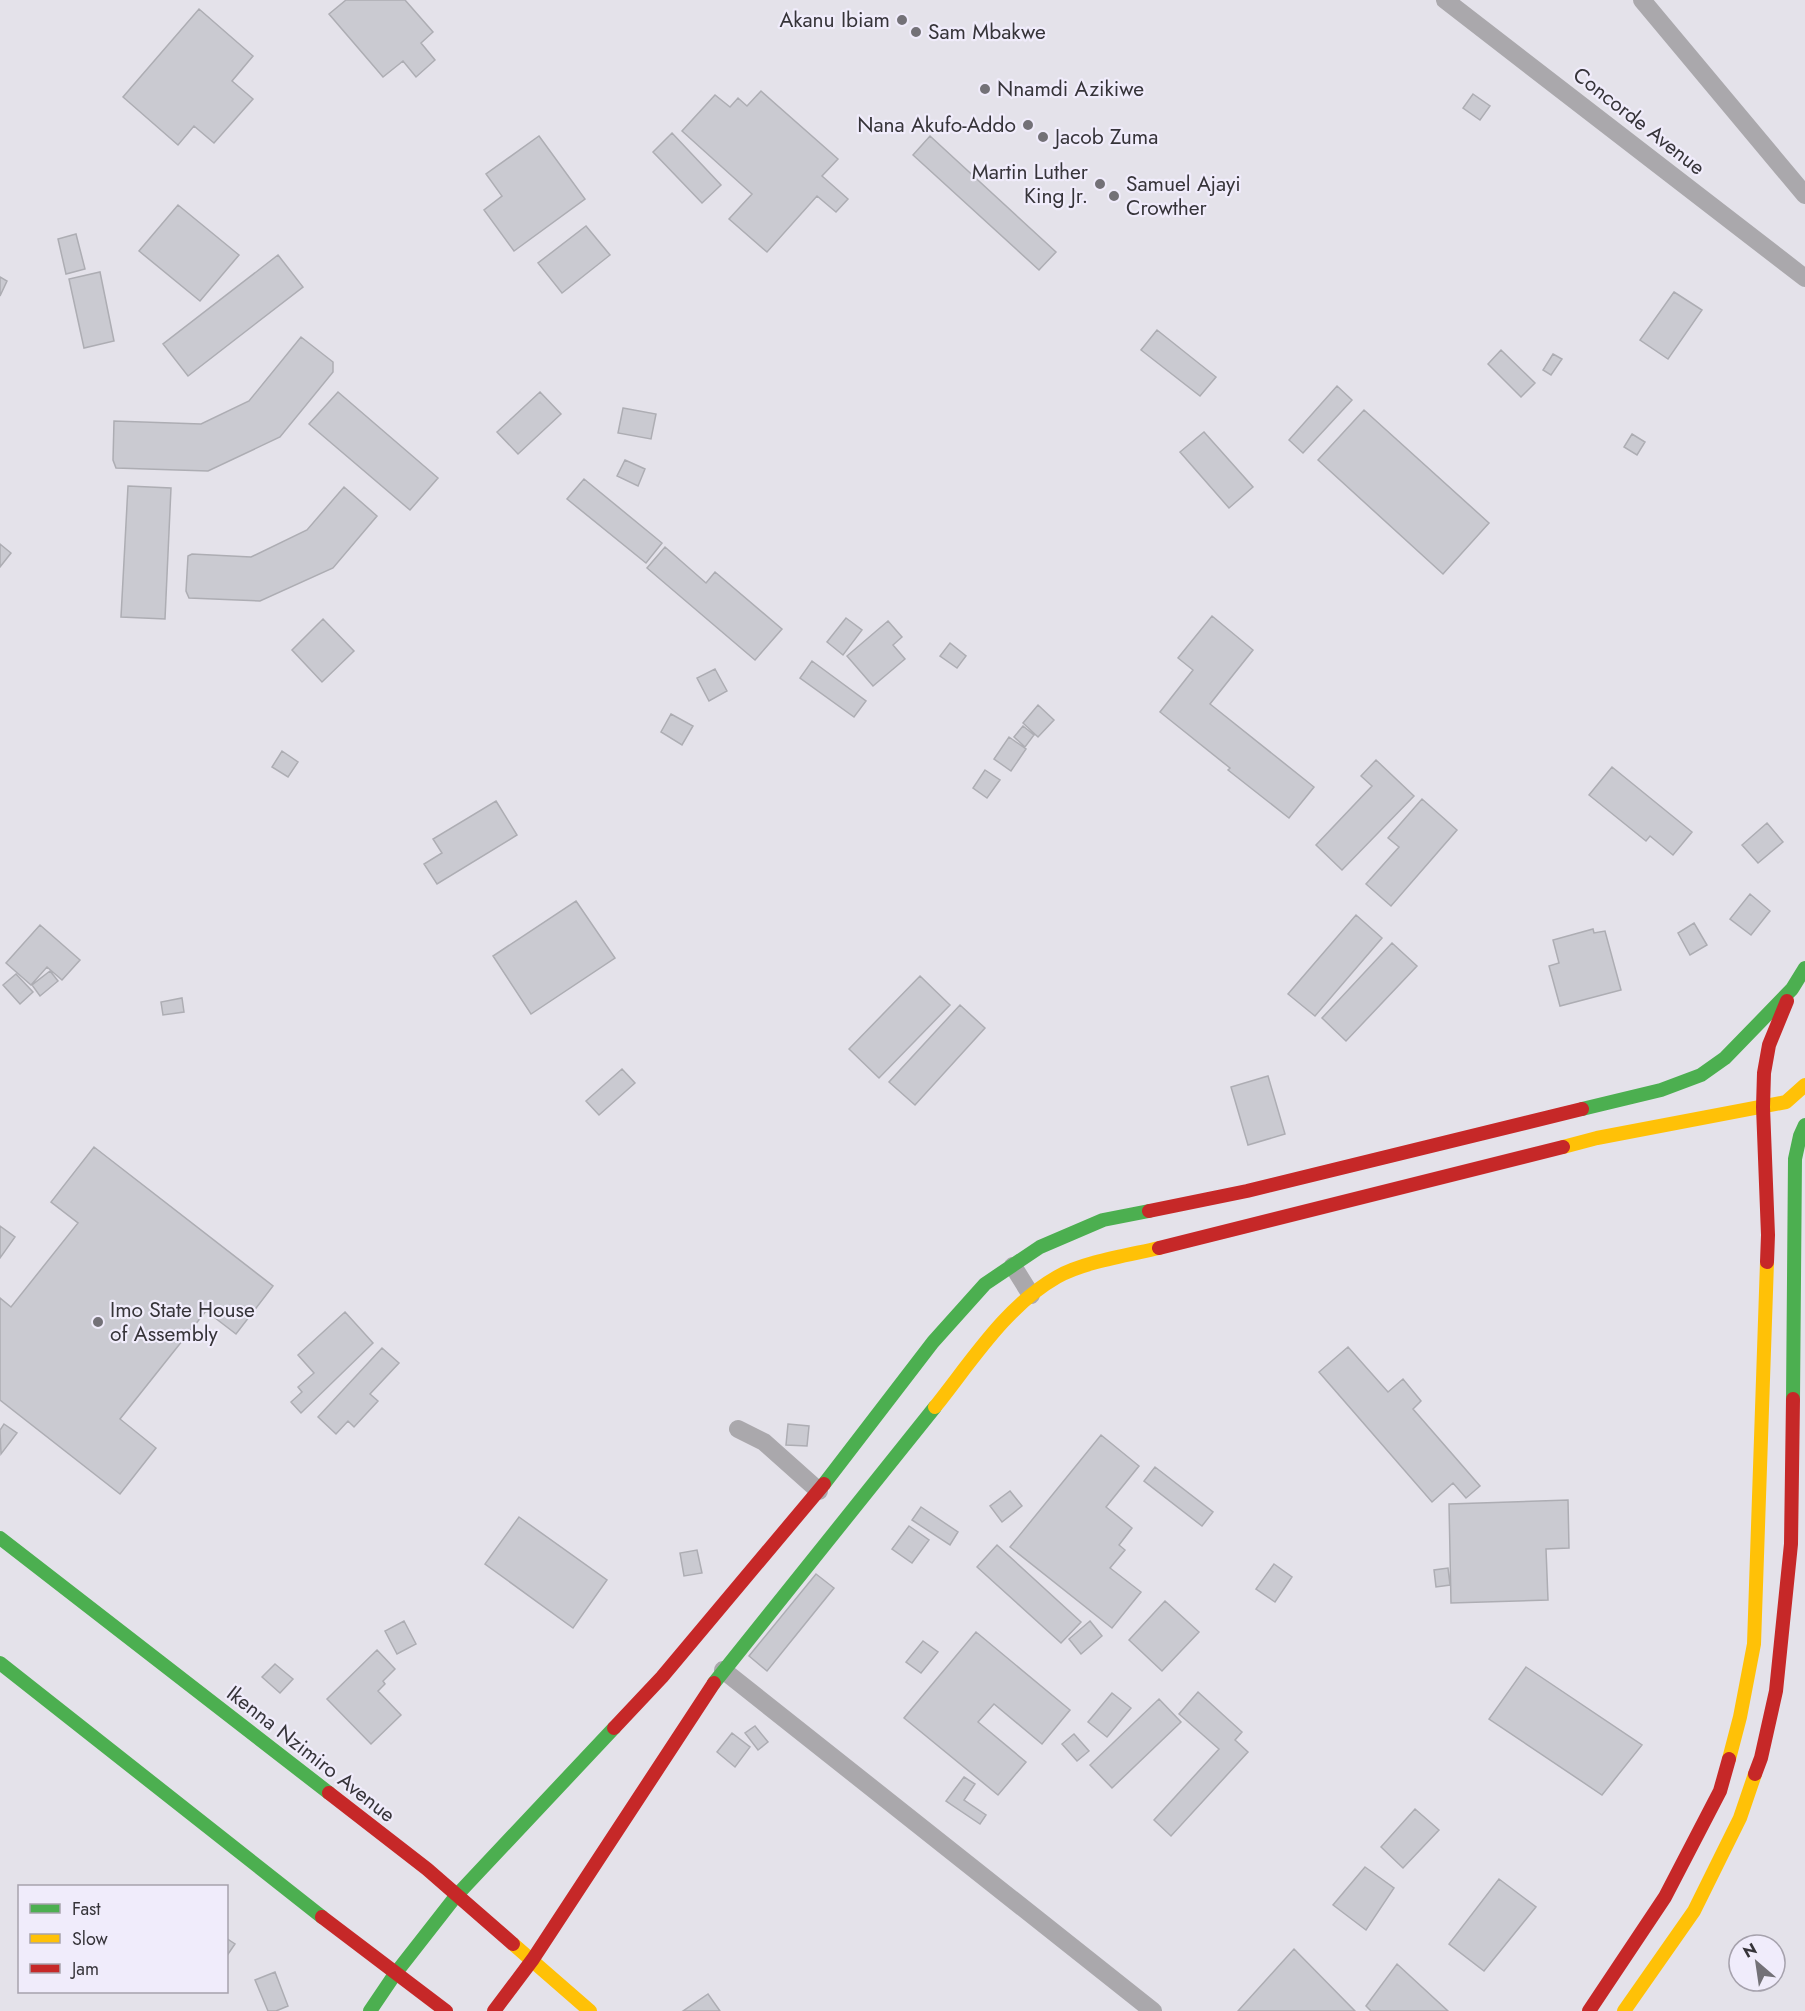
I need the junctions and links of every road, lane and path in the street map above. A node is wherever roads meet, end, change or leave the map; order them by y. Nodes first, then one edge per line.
1 (1445, 0) edge
2 (1642, 0) edge
3 (1805, 195) edge
4 (1805, 278) edge
5 (1805, 968) edge
6 (1792, 989) junction
7 (1805, 1085) edge
8 (1763, 1107) junction
9 (1805, 1125) edge
10 (1013, 1266) junction
11 (1031, 1295) junction
12 (738, 1429) dead end
13 (819, 1491) junction
14 (1798, 1527) edge
15 (0, 1538) edge
16 (0, 1663) edge
17 (723, 1670) junction
18 (456, 1896) junction
19 (533, 1959) junction
20 (395, 1974) junction
21 (370, 2011) edge
22 (446, 2011) edge
23 (494, 2011) edge
24 (590, 2011) edge
25 (1153, 2011) edge
26 (1589, 2011) edge
27 (1624, 2011) edge

1 - 4 street, Concorde Avenue
2 - 3 street
5 - 6 street
6 - 8 street
6 - 10 street
7 - 8 street
8 - 11 street
8 - 26 street
9 - 14 street
10 - 11 street
10 - 13 street
11 - 17 street
12 - 13 street
13 - 18 street
14 - 27 street
15 - 18 street, Ikenna Nzimiro Avenue
16 - 20 street
17 - 19 street
17 - 25 street
18 - 19 street, Ikenna Nzimiro Avenue
18 - 20 street
19 - 23 street
19 - 24 street, Ikenna Nzimiro Avenue
20 - 21 street
20 - 22 street

